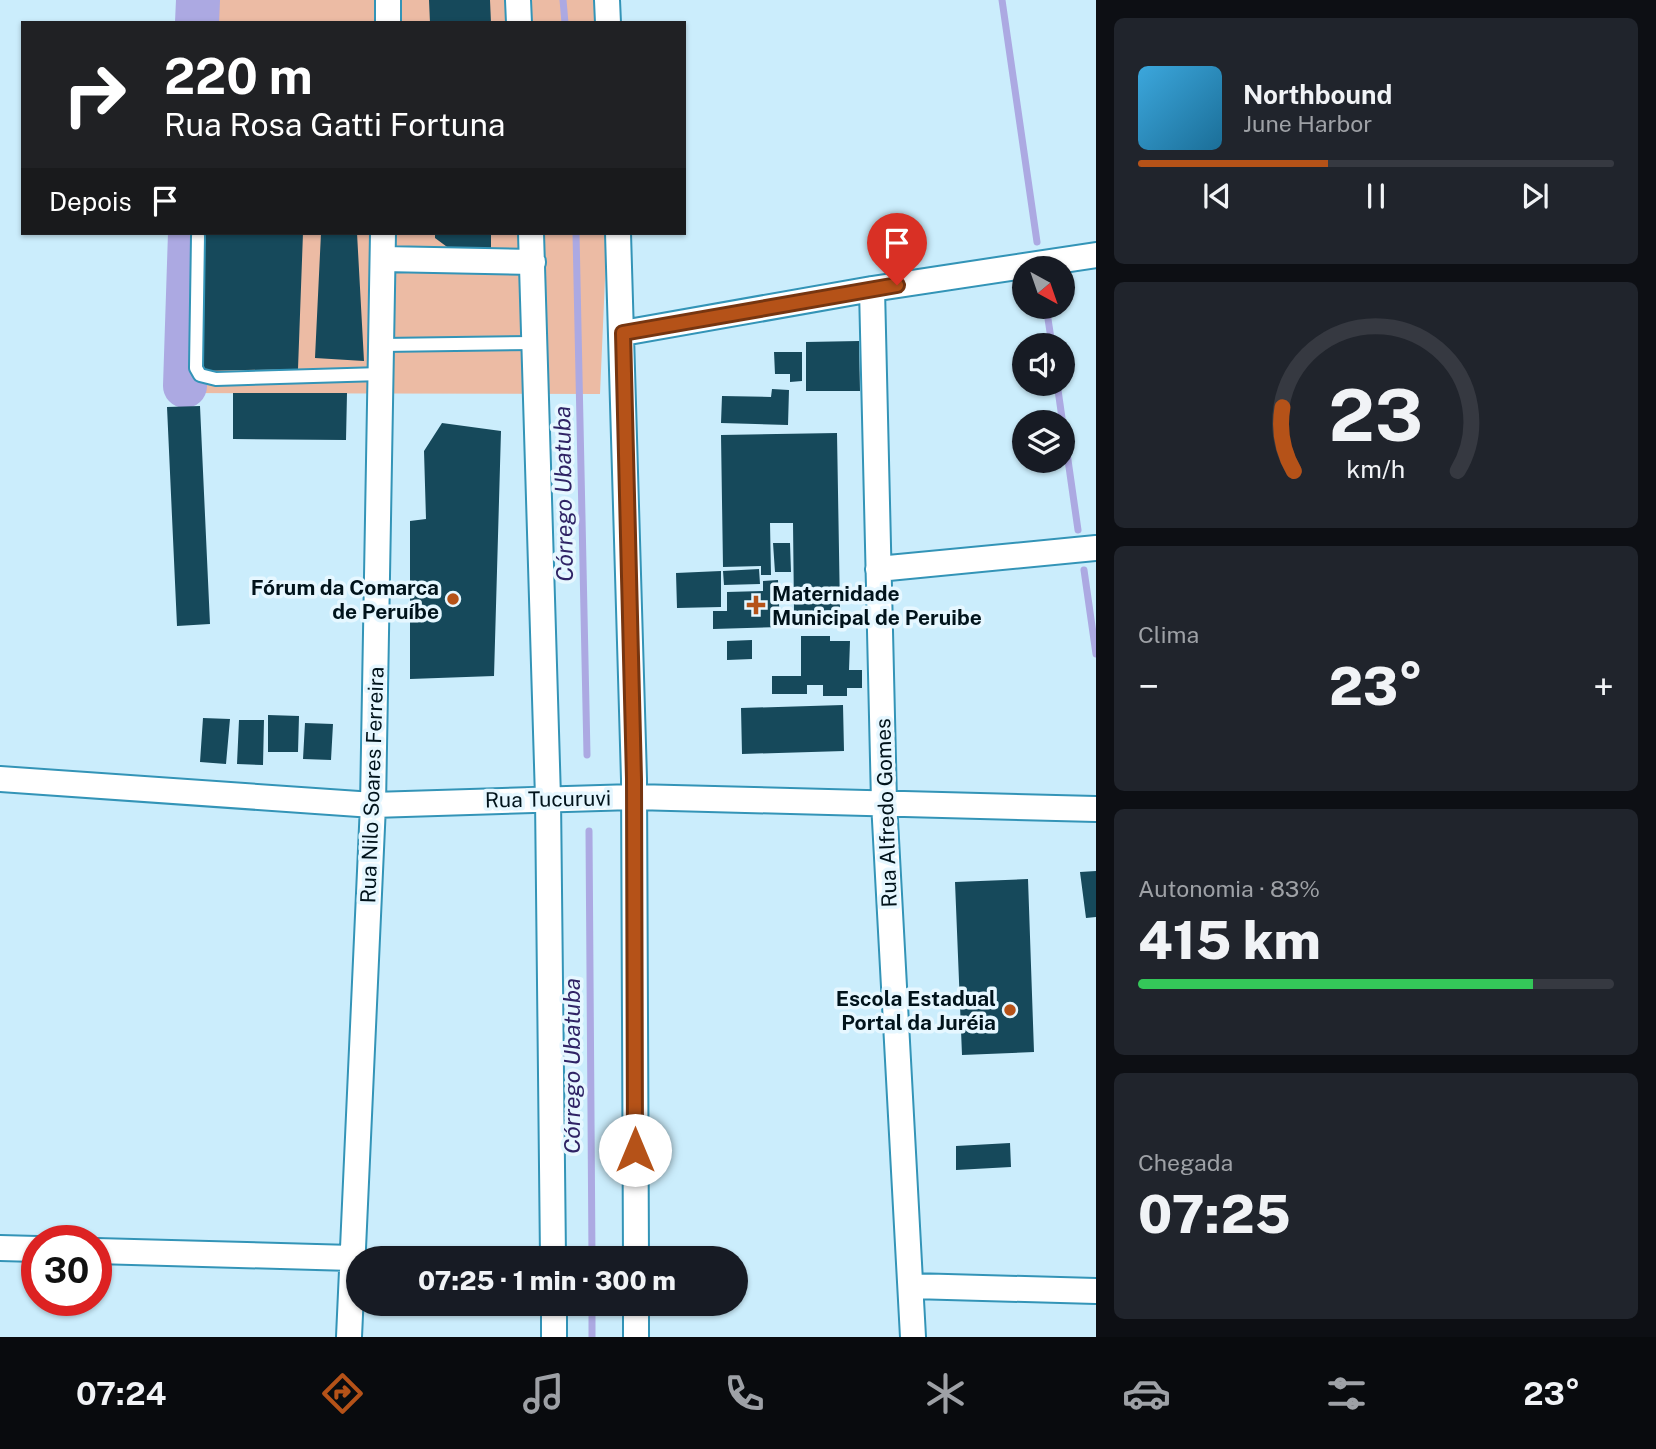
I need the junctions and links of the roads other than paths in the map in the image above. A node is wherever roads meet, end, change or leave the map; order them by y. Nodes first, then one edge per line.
1 (388, 0) edge
2 (517, 0) edge
3 (607, 0) edge
4 (388, 21) edge
5 (519, 21) edge
6 (608, 21) edge
7 (383, 235) edge
8 (531, 235) edge
9 (618, 235) edge
10 (198, 236) dead end
11 (1096, 256) edge
12 (383, 259) junction
13 (533, 261) junction
14 (872, 289) junction
15 (623, 333) junction
16 (535, 344) junction
17 (382, 345) junction
18 (381, 374) junction
19 (1096, 548) edge
20 (878, 569) junction
21 (0, 779) edge
22 (634, 797) junction
23 (548, 798) junction
24 (884, 802) junction
25 (373, 804) junction
26 (1096, 809) edge
27 (353, 1246) edge
28 (553, 1246) edge
29 (636, 1246) edge
30 (0, 1248) edge
31 (21, 1249) edge
32 (112, 1251) edge
33 (346, 1258) edge
34 (912, 1286) junction
35 (1096, 1291) edge
36 (350, 1316) edge
37 (554, 1316) edge
38 (636, 1316) edge
39 (349, 1337) edge
40 (554, 1337) edge
41 (636, 1337) edge
42 (913, 1337) edge

1 - 4 street
2 - 5 street
3 - 6 street
7 - 12 street, Rua Nilo Soares Ferreira
8 - 13 street
9 - 15 street
10 - 18 lane
11 - 14 street
12 - 13 street
12 - 17 street, Rua Nilo Soares Ferreira
13 - 16 street
14 - 15 street
14 - 20 street, Rua Alfredo Gomes
15 - 22 street
16 - 17 lane
16 - 23 street
17 - 18 street, Rua Nilo Soares Ferreira
18 - 25 street, Rua Nilo Soares Ferreira
19 - 20 street
20 - 24 street, Rua Alfredo Gomes
21 - 25 street, Rua Tucuruvi
22 - 23 street, Rua Tucuruvi
22 - 24 street, Rua Tucuruvi
22 - 29 street
23 - 25 street, Rua Tucuruvi
23 - 28 street
24 - 26 street, Rua Tucuruvi
24 - 34 street, Rua Alfredo Gomes
25 - 27 street, Rua Nilo Soares Ferreira
30 - 31 street
32 - 33 street
34 - 35 street
34 - 42 street, Rua Alfredo Gomes
36 - 39 street, Rua Nilo Soares Ferreira
37 - 40 street
38 - 41 street

